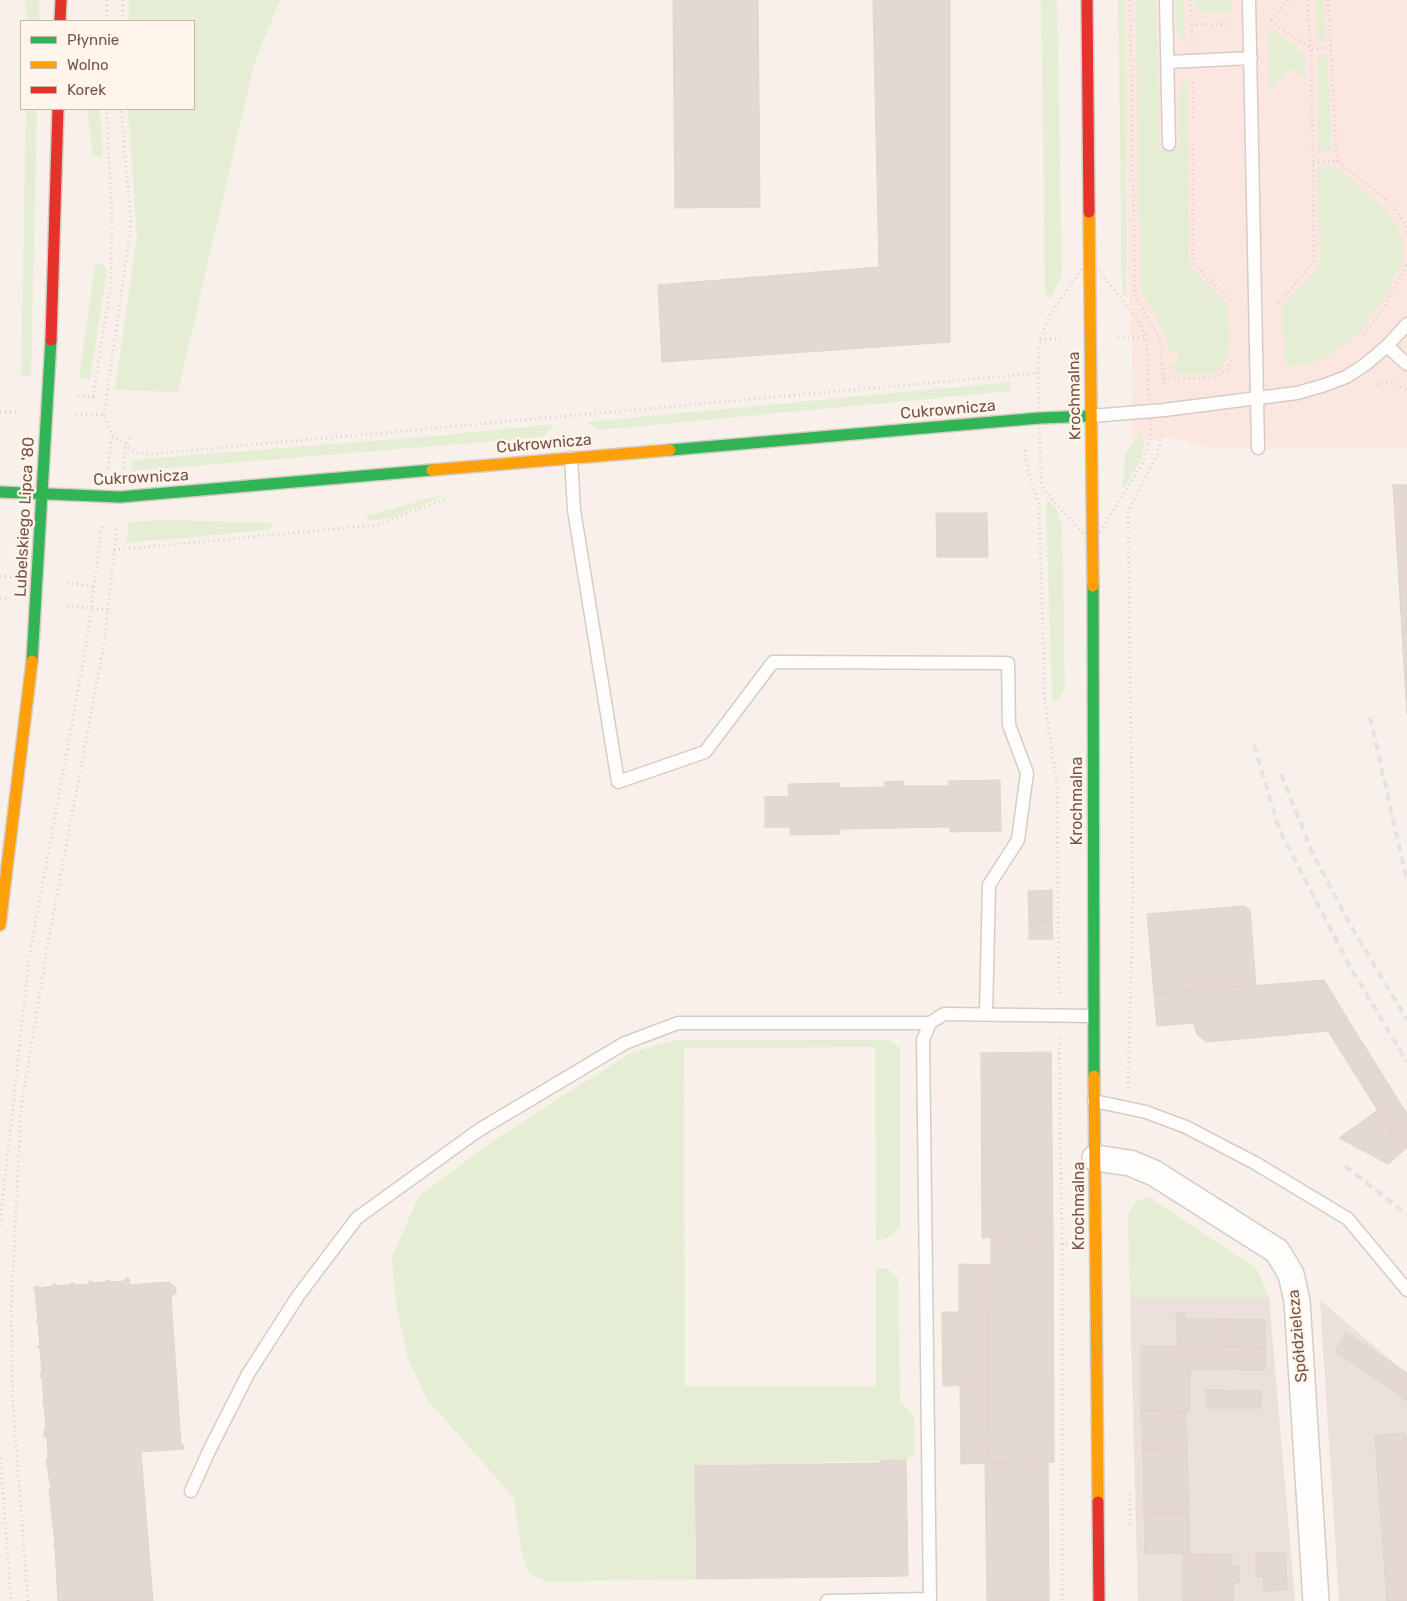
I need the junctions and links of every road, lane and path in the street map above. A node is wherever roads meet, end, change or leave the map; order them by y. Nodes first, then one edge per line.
1 (61, 0) edge
2 (107, 0) edge
3 (122, 0) edge
4 (1087, 0) edge
5 (1130, 0) edge
6 (1166, 0) edge
7 (1190, 0) edge
8 (1249, 0) edge
9 (1290, 0) edge
10 (1307, 0) edge
11 (1328, 0) edge
12 (60, 20) edge
13 (107, 20) edge
14 (122, 20) edge
15 (1270, 21) dead end
16 (1192, 25) dead end
17 (1332, 47) junction
18 (1251, 58) junction
19 (1168, 62) junction
20 (58, 110) edge
21 (106, 110) edge
22 (121, 110) edge
23 (1169, 144) dead end
24 (1337, 162) junction
25 (1407, 233) edge
26 (1407, 264) edge
27 (1276, 306) dead end
28 (1407, 324) edge
29 (1363, 336) dead end
30 (1387, 346) junction
31 (1407, 364) edge
32 (1038, 373) dead end
33 (76, 396) dead end
34 (1257, 398) junction
35 (1164, 410) junction
36 (0, 412) edge
37 (48, 414) junction
38 (104, 415) junction
39 (1091, 416) junction
40 (112, 434) junction
41 (130, 437) dead end
42 (126, 446) junction
43 (1258, 448) dead end
44 (1026, 450) dead end
45 (571, 458) junction
46 (0, 492) edge
47 (42, 495) junction
48 (120, 497) junction
49 (105, 498) junction
50 (450, 498) dead end
51 (114, 550) junction
52 (0, 925) edge
53 (986, 1014) junction
54 (1059, 1015) junction
55 (1093, 1016) junction
56 (930, 1023) junction
57 (1094, 1101) junction
58 (1129, 1109) junction
59 (1095, 1158) junction
60 (0, 1225) edge
61 (1095, 1241) junction
62 (1062, 1244) junction
63 (1407, 1290) edge
64 (0, 1453) edge
65 (191, 1491) dead end
66 (1130, 1493) dead end
67 (1130, 1532) dead end
68 (11, 1601) edge
69 (28, 1601) edge
70 (827, 1601) edge
71 (1062, 1601) edge
72 (1099, 1601) edge
73 (1316, 1601) edge

1 - 12 street
2 - 13 path
3 - 14 path
4 - 39 street, Krochmalna
5 - 35 path
6 - 19 lane
7 - 16 path
8 - 18 lane
9 - 15 path
10 - 17 path
11 - 17 path
17 - 24 path
18 - 19 lane
18 - 34 lane
19 - 23 lane
20 - 37 street, Lubelskiego Lipca '80
21 - 33 path
22 - 38 path
24 - 25 path
24 - 27 path
26 - 29 path
28 - 30 lane
30 - 31 lane
30 - 34 lane
32 - 42 path
34 - 35 lane
34 - 43 lane
35 - 39 lane
35 - 58 path
36 - 37 path
37 - 38 path
37 - 47 street, Lubelskiego Lipca '80
38 - 40 path
39 - 45 street, Cukrownicza
39 - 55 street, Krochmalna
40 - 42 path
40 - 49 path
41 - 42 path
42 - 48 path
44 - 54 path
45 - 48 street, Cukrownicza
45 - 53 lane
46 - 47 street, Cukrownicza
47 - 49 street, Cukrownicza
47 - 52 street, Lubelskiego Lipca '80
48 - 49 street, Cukrownicza
48 - 51 path
49 - 60 path
50 - 51 path
51 - 69 path
53 - 54 lane
53 - 56 lane
54 - 55 lane
54 - 62 path
55 - 57 street, Krochmalna
56 - 65 lane
56 - 70 lane
57 - 58 lane
57 - 59 street, Krochmalna
58 - 63 lane
59 - 61 street, Krochmalna
59 - 73 street, Spółdzielcza
61 - 62 path
61 - 72 street, Krochmalna
62 - 71 path
64 - 68 path
66 - 67 path

